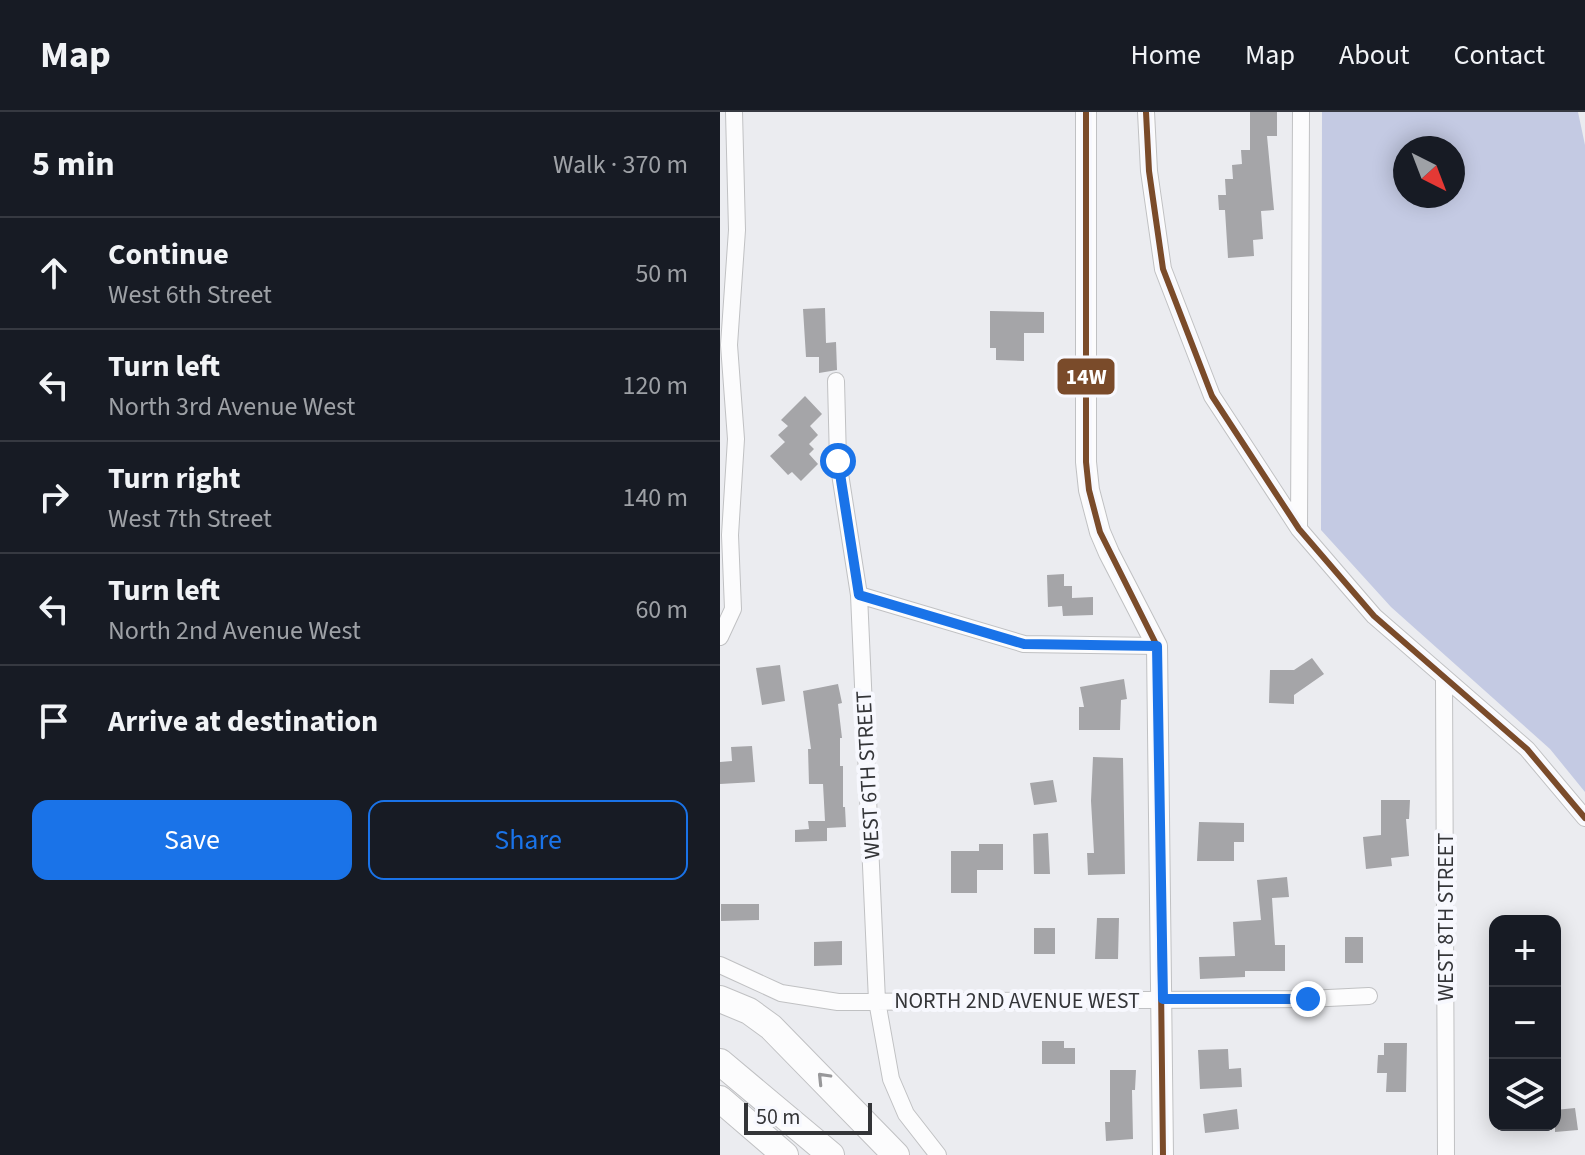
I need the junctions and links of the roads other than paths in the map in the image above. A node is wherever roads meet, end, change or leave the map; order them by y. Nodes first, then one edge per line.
1 (734, 112) edge
2 (1086, 112) edge
3 (1146, 112) edge
4 (1301, 112) edge
5 (836, 381) dead end
6 (1299, 529) junction
7 (859, 595) junction
8 (720, 637) edge
9 (1157, 646) junction
10 (1444, 679) junction
11 (1585, 818) edge
12 (720, 965) edge
13 (1369, 996) dead end
14 (720, 999) edge
15 (1163, 999) junction
16 (877, 1001) junction
17 (720, 1062) edge
18 (720, 1099) edge
19 (785, 1155) edge
20 (831, 1155) edge
21 (896, 1155) edge
22 (938, 1155) edge
23 (1163, 1155) edge
24 (1446, 1155) edge

1 - 8 street
2 - 9 street
3 - 6 street
4 - 6 street
5 - 7 street, WEST 6TH STREET
6 - 10 street
7 - 9 street
7 - 16 street, WEST 6TH STREET
9 - 15 street
10 - 11 street
10 - 24 street, WEST 8TH STREET
12 - 16 street, NORTH 2ND AVENUE WEST
13 - 15 street, NORTH 2ND AVENUE WEST
21 -> 14 highway
15 - 16 street, NORTH 2ND AVENUE WEST
15 - 23 street
16 - 22 street, WEST 6TH STREET
17 - 20 highway
18 - 19 highway

